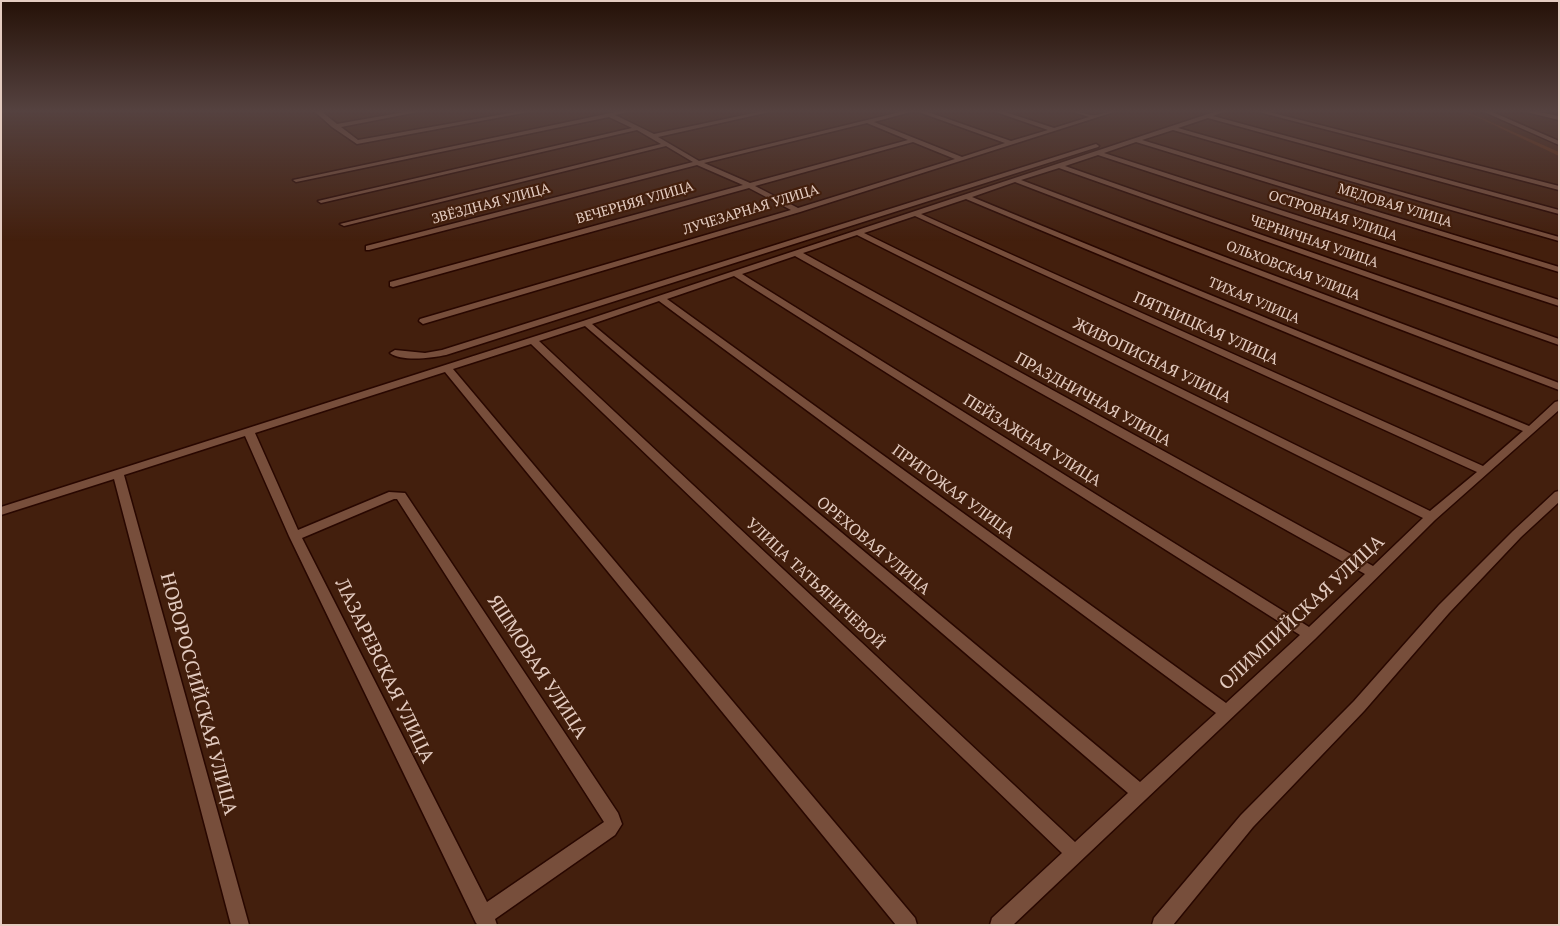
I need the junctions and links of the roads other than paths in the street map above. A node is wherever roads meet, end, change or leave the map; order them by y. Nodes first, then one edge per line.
1 (421, 154) edge
2 (526, 154) edge
3 (626, 154) edge
4 (684, 154) edge
5 (735, 154) edge
6 (861, 154) edge
7 (952, 154) edge
8 (975, 154) edge
9 (1078, 154) edge
10 (1095, 154) edge
11 (1103, 154) edge
12 (1183, 154) edge
13 (1264, 154) edge
14 (1351, 154) edge
15 (1427, 154) edge
16 (962, 158) junction
17 (698, 163) junction
18 (1060, 166) junction
19 (296, 180) dead end
20 (1017, 181) junction
21 (749, 185) junction
22 (1559, 188) edge
23 (967, 197) junction
24 (321, 201) dead end
25 (797, 210) junction
26 (1559, 212) edge
27 (916, 214) junction
28 (344, 224) dead end
29 (859, 233) junction
30 (1559, 239) edge
31 (369, 248) dead end
32 (796, 253) junction
33 (1559, 270) edge
34 (736, 274) junction
35 (393, 284) dead end
36 (660, 298) junction
37 (1559, 303) edge
38 (423, 321) dead end
39 (586, 323) junction
40 (533, 340) junction
41 (1559, 342) edge
42 (395, 353) dead end
43 (447, 368) junction
44 (1559, 387) edge
45 (1559, 404) edge
46 (1530, 430) junction
47 (249, 432) junction
48 (1484, 471) junction
49 (118, 474) junction
50 (1559, 495) edge
51 (1, 511) edge
52 (1431, 517) junction
53 (295, 536) junction
54 (1375, 573) junction
55 (1310, 636) junction
56 (1226, 712) junction
57 (1140, 793) junction
58 (1074, 853) junction
59 (485, 920) edge
60 (240, 925) edge
61 (908, 925) edge
62 (999, 925) edge
63 (1161, 925) edge

1 - 19 street
2 - 24 street
3 - 28 street
4 - 17 street
5 - 17 street, ЗВЁЗДНАЯ УЛИЦА
6 - 21 street, ВЕЧЕРНЯЯ УЛИЦА
7 - 16 street
8 - 16 street, ЛУЧЕЗАРНАЯ УЛИЦА
9 - 42 street
10 - 18 street
11 - 37 street, ОСТРОВНАЯ УЛИЦА
12 - 33 street, МЕДОВАЯ УЛИЦА
13 - 30 street
14 - 26 street
15 - 22 street
16 - 25 street, ЛУЧЕЗАРНАЯ УЛИЦА
17 - 21 street
17 - 31 street, ЗВЁЗДНАЯ УЛИЦА
18 - 20 street
18 - 41 street, ЧЕРНИЧНАЯ УЛИЦА
20 - 23 street
20 - 44 street, ОЛЬХОВСКАЯ УЛИЦА
21 - 25 street
21 - 35 street, ВЕЧЕРНЯЯ УЛИЦА
23 - 27 street
23 - 46 street, ТИХАЯ УЛИЦА
25 - 38 street, ЛУЧЕЗАРНАЯ УЛИЦА
27 - 29 street
27 - 48 street, ПЯТНИЦКАЯ УЛИЦА
29 - 32 street
29 - 52 street, ЖИВОПИСНАЯ УЛИЦА
32 - 34 street
32 - 54 street, ПРАЗДНИЧНАЯ УЛИЦА
34 - 36 street
34 - 55 street, ПЕЙЗАЖНАЯ УЛИЦА
36 - 39 street
36 - 56 street, ПРИГОЖАЯ УЛИЦА
39 - 40 street
39 - 57 street, ОРЕХОВАЯ УЛИЦА
40 - 43 street
40 - 58 street, УЛИЦА ТАТЬЯНИЧЕВОЙ
43 - 47 street
43 - 61 street
45 - 46 street, ОЛИМПИЙСКАЯ УЛИЦА
46 - 48 street, ОЛИМПИЙСКАЯ УЛИЦА
47 - 49 street
47 - 53 street, ЛАЗАРЕВСКАЯ УЛИЦА
48 - 52 street, ОЛИМПИЙСКАЯ УЛИЦА
49 - 51 street
49 - 60 street, НОВОРОССИЙСКАЯ УЛИЦА
50 - 63 street
52 - 54 street, ОЛИМПИЙСКАЯ УЛИЦА
53 - 59 street, ЛАЗАРЕВСКАЯ УЛИЦА
53 - 59 street, ЯШМОВАЯ УЛИЦА
54 - 55 street, ОЛИМПИЙСКАЯ УЛИЦА
55 - 56 street, ОЛИМПИЙСКАЯ УЛИЦА
56 - 57 street, ОЛИМПИЙСКАЯ УЛИЦА
57 - 58 street, ОЛИМПИЙСКАЯ УЛИЦА
58 - 62 street, ОЛИМПИЙСКАЯ УЛИЦА

